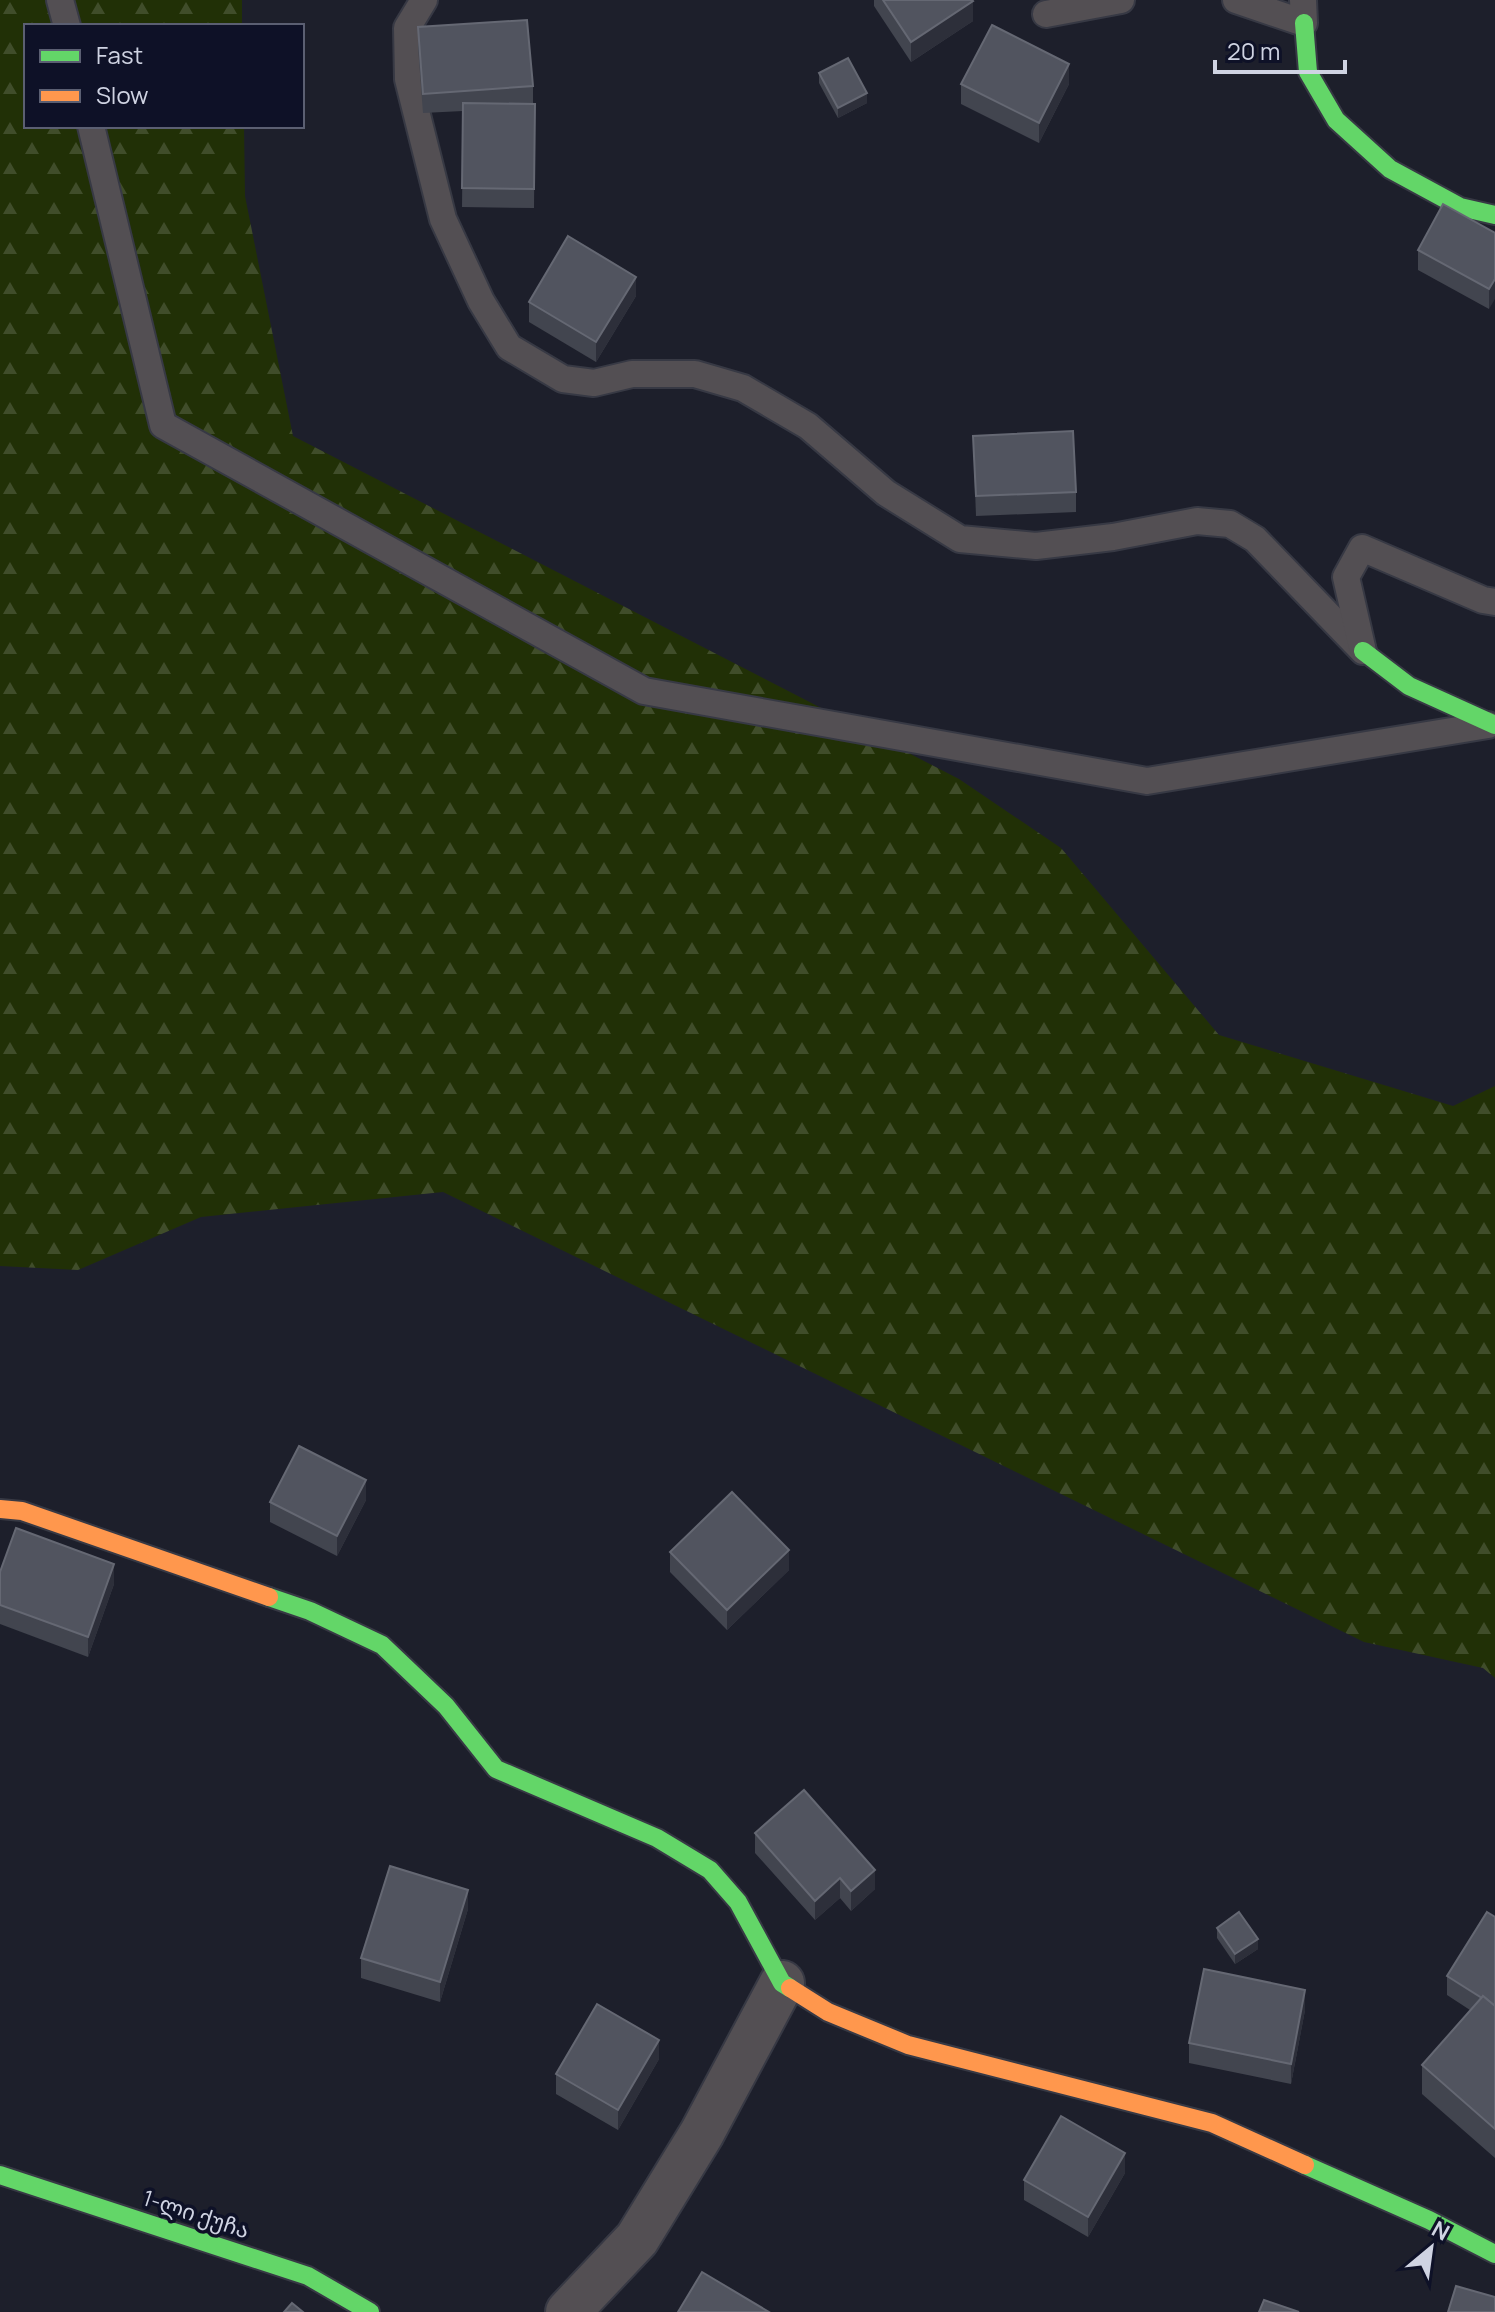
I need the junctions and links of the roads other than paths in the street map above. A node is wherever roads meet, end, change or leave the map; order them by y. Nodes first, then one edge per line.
1 (60, 0) edge
2 (424, 0) edge
3 (1121, 0) edge
4 (1236, 0) edge
5 (1304, 11) edge
6 (1046, 14) dead end
7 (66, 24) edge
8 (91, 128) edge
9 (1495, 215) edge
10 (1495, 602) edge
11 (1363, 651) junction
12 (1493, 725) edge
13 (0, 1509) edge
14 (782, 1983) junction
15 (0, 2175) edge
16 (1495, 2254) edge
17 (370, 2312) edge
18 (568, 2312) edge

1 - 7 lane
2 - 11 lane
3 - 6 lane
4 - 5 lane
5 - 9 street
8 - 12 lane
10 - 11 lane
11 - 12 street
13 - 14 street
14 - 16 street
14 - 18 street
15 - 17 street, 1-ლი ქუჩა

